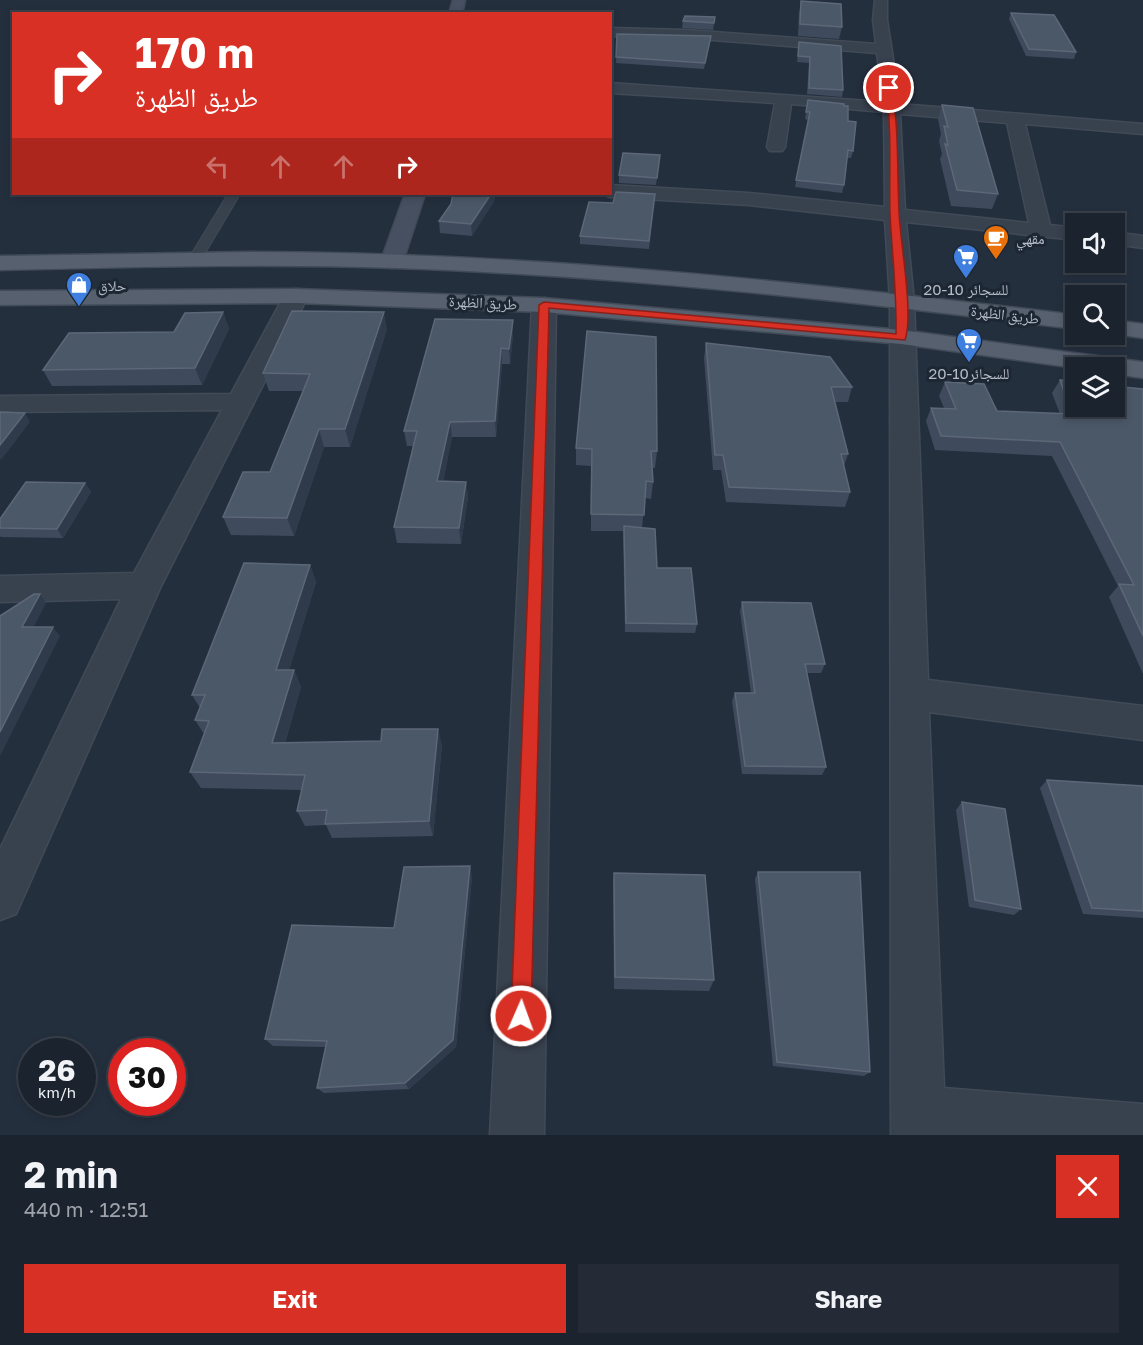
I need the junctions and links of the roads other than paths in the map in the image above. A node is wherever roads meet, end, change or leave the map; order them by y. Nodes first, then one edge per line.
1 (881, 0) edge
2 (612, 32) edge
3 (884, 49) junction
4 (613, 88) edge
5 (784, 99) junction
6 (612, 105) dead end
7 (892, 108) junction
8 (1015, 119) junction
9 (1143, 129) edge
10 (776, 147) dead end
11 (612, 191) edge
12 (233, 195) edge
13 (414, 195) edge
14 (895, 214) junction
15 (1041, 230) junction
16 (1065, 233) edge
17 (1125, 240) edge
18 (1143, 242) edge
19 (194, 260) junction
20 (392, 261) junction
21 (0, 263) edge
22 (296, 296) junction
23 (0, 298) edge
24 (544, 305) junction
25 (901, 319) junction
26 (1065, 322) edge
27 (1125, 329) edge
28 (1143, 331) edge
29 (1143, 370) edge
30 (239, 402) junction
31 (0, 404) edge
32 (144, 586) junction
33 (0, 589) edge
34 (911, 694) junction
35 (1143, 723) edge
36 (0, 898) edge
37 (918, 1124) edge
38 (1143, 1131) edge
39 (518, 1135) edge

1 - 3 street
2 - 3 street
3 - 7 street
4 - 5 street
4 - 6 street
5 - 7 street
5 - 10 street
7 - 8 street
7 - 14 street
8 - 9 street
8 - 15 street
11 - 14 street
12 - 19 lane
13 - 20 main road
14 - 15 street
14 - 25 street
15 - 16 street
17 - 18 street
19 - 20 main road, طريق الظهرة
19 - 21 main road, طريق الظهرة
20 - 25 main road, طريق الظهرة
22 - 23 main road, طريق الظهرة
22 - 24 main road, طريق الظهرة
22 - 30 street
24 - 25 main road, طريق الظهرة
24 - 39 street
25 - 26 main road, طريق الظهرة
25 - 29 main road, طريق الظهرة
25 - 34 street
27 - 28 main road
30 - 31 street
30 - 32 street
32 - 33 street
32 - 36 street
34 - 35 street
34 - 37 street
37 - 38 street

